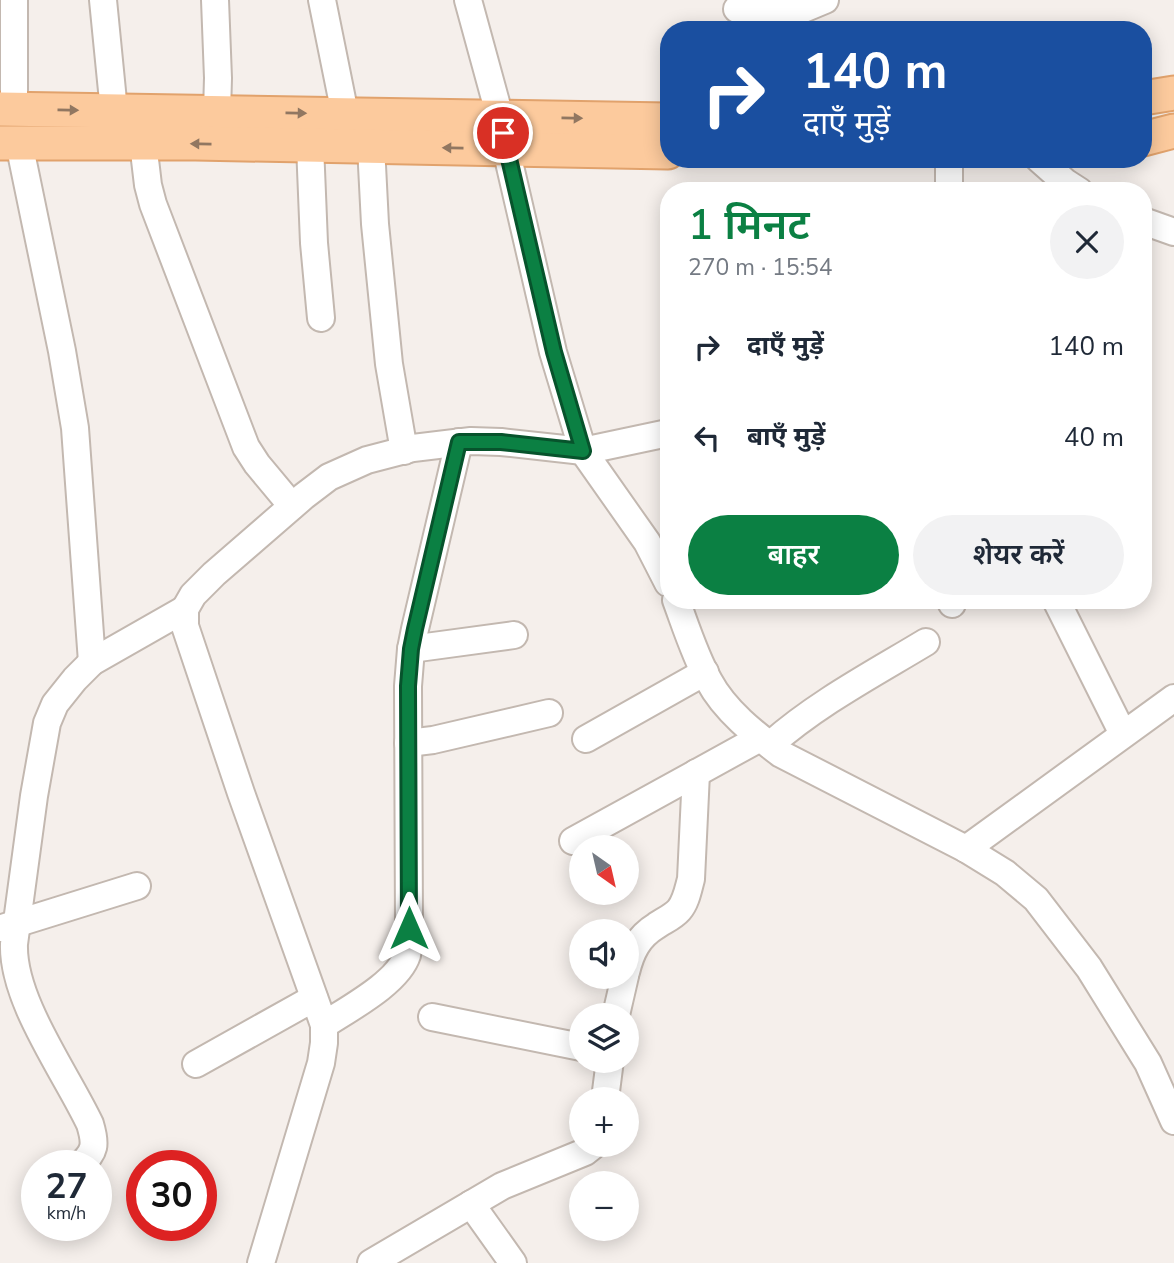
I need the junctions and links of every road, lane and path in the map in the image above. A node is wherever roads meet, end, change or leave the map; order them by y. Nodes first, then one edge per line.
1 (14, 0) edge
2 (103, 0) edge
3 (215, 0) edge
4 (322, 0) edge
5 (468, 0) edge
6 (825, 0) edge
7 (737, 13) edge
8 (1174, 93) edge
9 (1152, 97) edge
10 (7, 109) edge
11 (114, 111) junction
12 (217, 112) junction
13 (345, 114) junction
14 (660, 121) edge
15 (1174, 131) edge
16 (503, 133) junction
17 (1152, 137) edge
18 (10, 143) edge
19 (143, 143) junction
20 (310, 145) junction
21 (371, 146) junction
22 (660, 151) edge
23 (1049, 168) edge
24 (1065, 182) edge
25 (1152, 224) edge
26 (1174, 232) edge
27 (321, 318) dead end
28 (660, 435) edge
29 (459, 442) junction
30 (404, 451) junction
31 (583, 451) junction
32 (292, 506) junction
33 (658, 538) edge
34 (185, 609) junction
35 (680, 609) edge
36 (1060, 609) edge
37 (514, 635) dead end
38 (926, 642) dead end
39 (411, 649) junction
40 (92, 662) junction
41 (705, 672) junction
42 (1174, 698) edge
43 (549, 713) dead end
44 (1123, 734) junction
45 (586, 739) dead end
46 (765, 742) junction
47 (408, 743) junction
48 (696, 773) junction
49 (584, 835) edge
50 (966, 849) junction
51 (137, 886) dead end
52 (8, 926) edge
53 (639, 941) edge
54 (314, 998) junction
55 (432, 1017) dead end
56 (324, 1025) junction
57 (569, 1045) edge
58 (197, 1065) dead end
59 (1174, 1121) edge
60 (94, 1150) edge
61 (575, 1157) edge
62 (471, 1204) junction
63 (261, 1263) edge
64 (372, 1263) edge
65 (513, 1263) edge

1 - 10 street
2 - 11 street
3 - 12 street
4 - 13 street
5 - 16 street
6 - 7 street
8 - 9 main road
10 -> 11 main road
11 - 12 main road
12 -> 13 main road
13 - 16 main road
16 -> 14 main road
15 - 17 main road
16 -> 21 main road
16 - 22 main road
16 - 31 street
18 - 19 main road
18 - 40 street
20 -> 19 main road
19 - 32 street
20 - 21 main road
20 - 27 street
21 - 30 street
23 - 24 street
25 - 26 street
28 - 31 street
29 - 30 street
29 - 31 street
29 - 39 street
30 - 32 street
31 - 33 street
32 - 34 street
34 - 40 street
34 - 54 street
35 - 41 street
36 - 44 street
37 - 39 street
38 - 46 street
39 - 47 street
40 - 52 street
41 - 45 street
41 - 46 street
42 - 44 street
43 - 47 street
44 - 50 street
46 - 48 street
46 - 50 street
47 - 56 street
48 - 49 street
48 - 53 street
50 - 59 street
51 - 52 street
52 - 60 street
54 - 56 street
54 - 58 street
55 - 57 street
56 - 63 street
61 - 62 street
62 - 64 street
62 - 65 street

